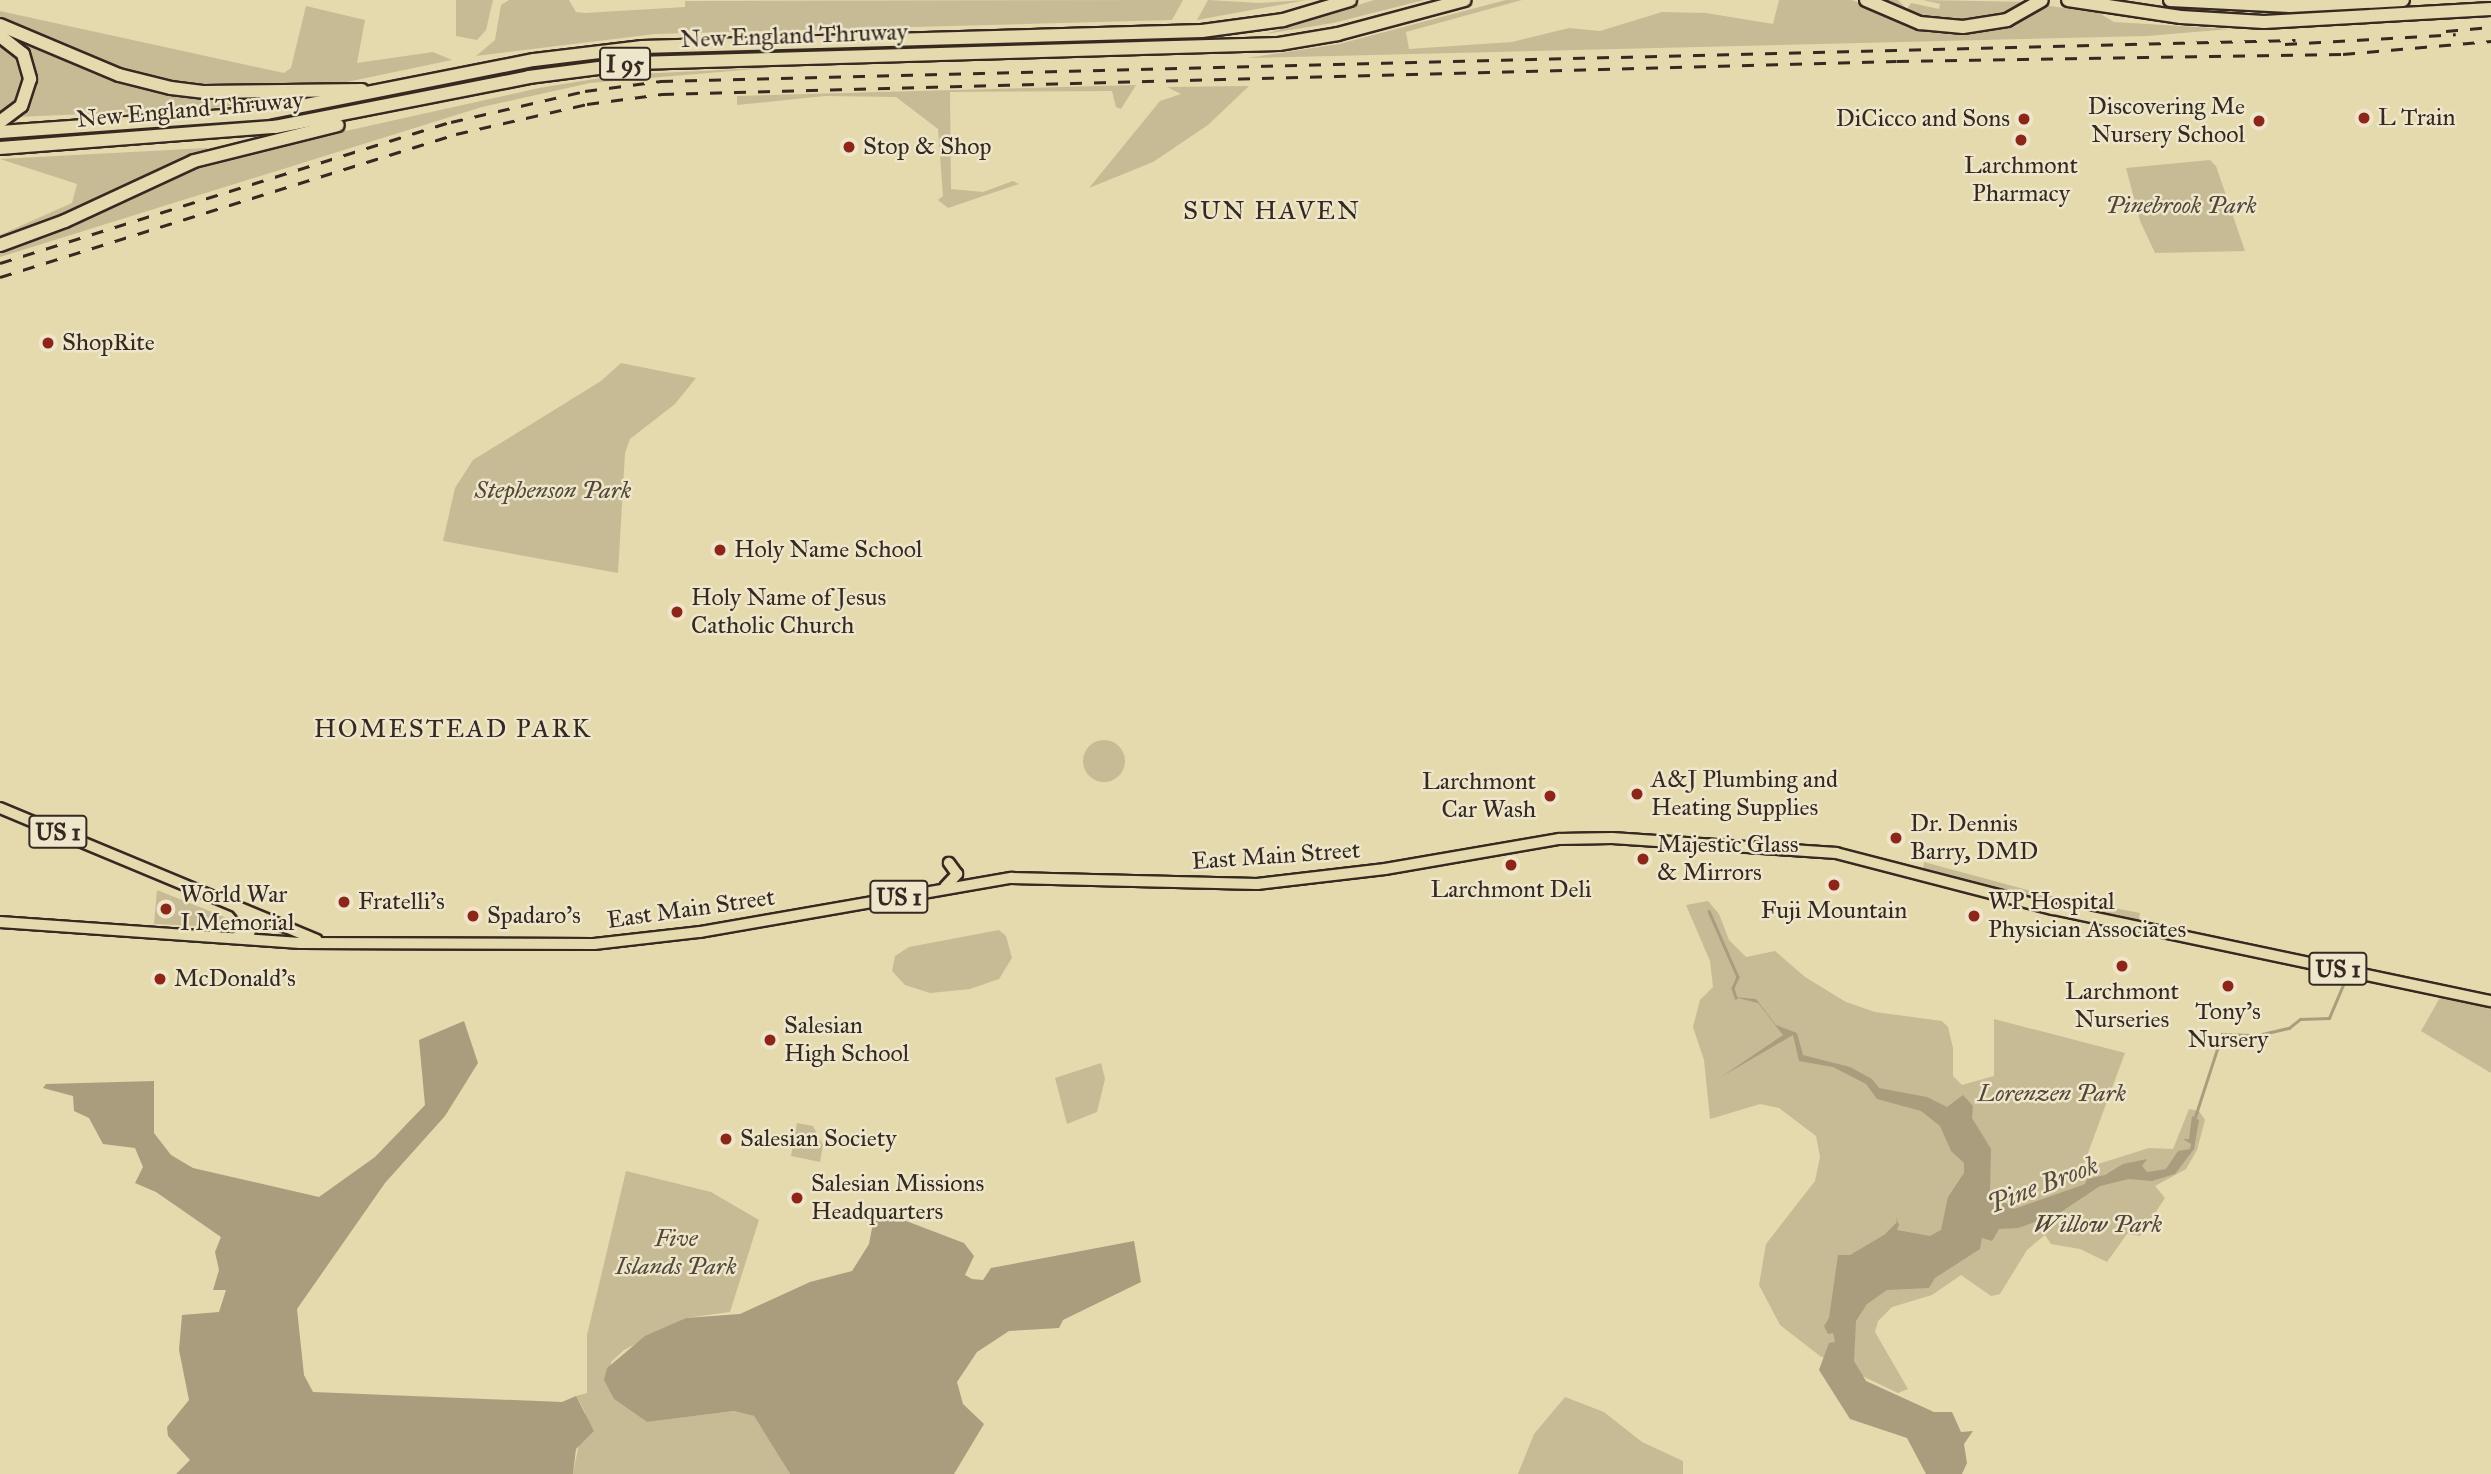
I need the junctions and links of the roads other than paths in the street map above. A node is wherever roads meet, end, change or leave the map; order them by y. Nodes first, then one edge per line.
1 (1350, 0) edge
2 (1465, 0) edge
3 (1866, 0) edge
4 (2042, 0) edge
5 (2068, 0) edge
6 (2170, 0) edge
7 (2403, 0) edge
8 (2491, 9) edge
9 (0, 25) edge
10 (0, 36) edge
11 (401, 88) junction
12 (396, 105) junction
13 (0, 122) edge
14 (0, 132) edge
15 (0, 148) edge
16 (0, 245) edge
17 (0, 808) edge
18 (949, 863) dead end
19 (940, 890) junction
20 (235, 904) junction
21 (0, 922) edge
22 (231, 939) junction
23 (319, 941) junction
24 (2491, 1001) edge

1 - 11 highway, New England Thruway / I 95
2 - 12 highway, New England Thruway / I 95
3 - 4 highway
5 - 8 highway
6 - 7 highway
9 - 11 highway
10 - 13 highway
11 - 14 highway, New England Thruway / I 95
12 - 15 highway, New England Thruway / I 95
12 - 16 highway
17 - 20 main road, US 1
18 - 19 main road
19 - 23 main road, East Main Street / US 1
19 - 24 main road, East Main Street / US 1
20 - 22 main road
20 - 23 main road, US 1
21 - 22 main road, East Main Street / US 1
22 - 23 main road, East Main Street / US 1

